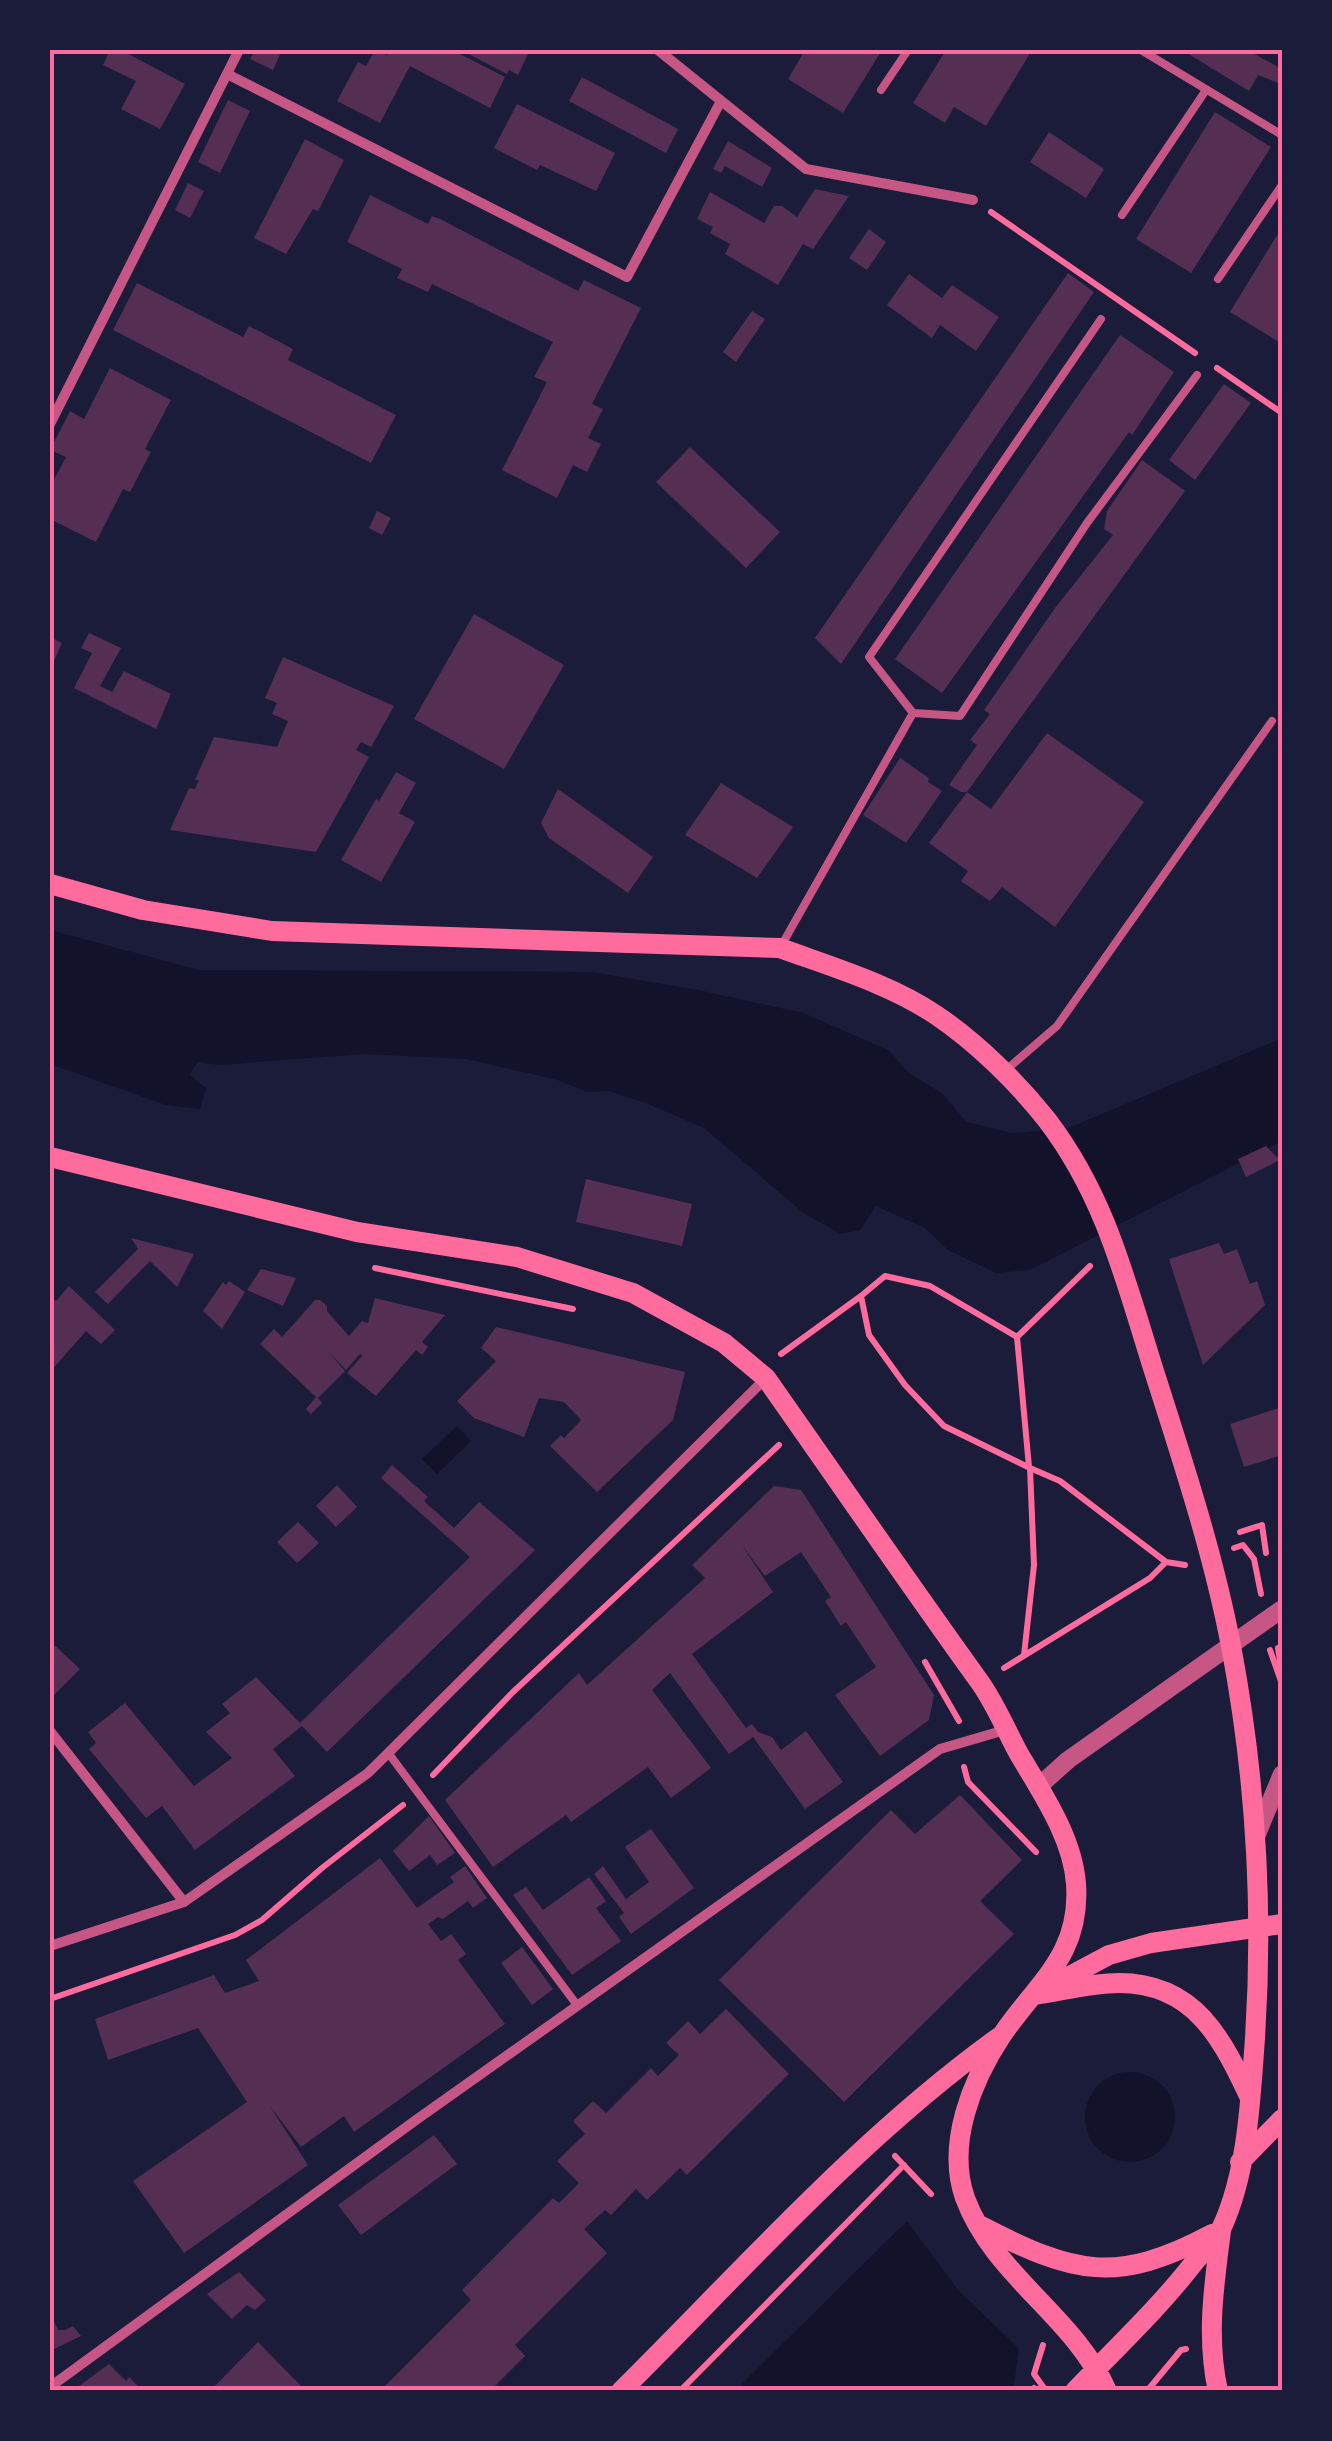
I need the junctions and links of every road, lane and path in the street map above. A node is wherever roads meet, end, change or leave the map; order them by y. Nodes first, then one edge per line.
1 (240, 50) edge
2 (658, 50) edge
3 (908, 50) edge
4 (1141, 50) edge
5 (227, 74) junction
6 (881, 90) dead end
7 (1206, 90) junction
8 (721, 101) junction
9 (1282, 136) edge
10 (1282, 185) edge
11 (973, 200) joint
12 (1122, 216) dead end
13 (1218, 278) dead end
14 (1102, 319) dead end
15 (1197, 375) dead end
16 (1282, 413) edge
17 (50, 424) edge
18 (913, 713) junction
19 (1272, 721) dead end
20 (50, 884) edge
21 (780, 948) junction
22 (1002, 1074) junction
23 (50, 1157) edge
24 (1115, 1249) junction
25 (861, 1296) junction
26 (1017, 1337) junction
27 (762, 1374) junction
28 (780, 1444) dead end
29 (1030, 1468) junction
30 (1240, 1532) dead end
31 (1243, 1544) dead end
32 (1266, 1553) dead end
33 (1254, 1559) dead end
34 (1282, 1609) edge
35 (1231, 1645) junction
36 (1024, 1655) junction
37 (1282, 1673) edge
38 (981, 1683) junction
39 (1282, 1684) edge
40 (1005, 1730) junction
41 (50, 1731) edge
42 (388, 1754) junction
43 (1282, 1774) edge
44 (1038, 1786) junction
45 (417, 1792) junction
46 (1255, 1840) junction
47 (184, 1902) junction
48 (1282, 1924) edge
49 (1258, 1928) junction
50 (50, 1946) edge
51 (1034, 1995) junction
52 (50, 1998) edge
53 (577, 2004) junction
54 (1002, 2035) junction
55 (1250, 2098) junction
56 (1282, 2119) edge
57 (1240, 2162) junction
58 (929, 2189) dead end
59 (975, 2223) junction
60 (1221, 2229) junction
61 (1043, 2344) dead end
62 (1212, 2347) junction
63 (1097, 2368) junction
64 (50, 2388) edge
65 (622, 2391) edge
66 (680, 2391) edge
67 (1046, 2391) edge
68 (1075, 2391) edge
69 (1107, 2391) edge
70 (1147, 2391) edge
71 (1218, 2391) edge

1 - 5 street
2 - 8 street
3 - 6 lane
4 - 7 lane
5 - 8 street
5 - 17 street
7 - 9 lane
7 - 12 lane
8 - 11 street
10 - 13 lane
11 - 16 path
14 - 18 lane
15 - 18 lane
18 - 21 lane
19 - 22 lane
20 - 21 main road
21 - 22 main road
22 - 24 main road
23 - 27 main road
24 - 26 path
24 - 35 main road
25 - 26 path
25 - 27 path
25 - 29 path
26 - 29 path
27 - 38 main road
27 - 42 street
28 - 45 path
29 - 36 path
29 - 36 path
30 - 32 path
31 - 33 path
34 - 35 street
35 - 44 street
35 - 46 main road
36 - 38 path
37 - 39 path
38 - 40 main road
40 - 44 main road
40 - 53 street
41 - 47 street
42 - 45 lane
42 - 47 street
43 - 46 street
44 - 51 main road
45 - 52 path
45 - 53 lane
46 - 49 main road
47 - 50 street
48 - 49 main road
49 - 51 main road
49 - 55 main road
51 - 54 main road
51 - 55 main road
53 - 64 street
54 - 59 main road
54 - 65 main road
55 - 57 main road
56 - 57 main road
57 - 60 main road
58 - 66 path
59 - 60 main road
59 - 63 main road
60 - 62 main road
60 - 63 main road
61 - 67 path
62 - 70 path
62 - 71 main road
63 - 68 main road
63 - 69 main road

